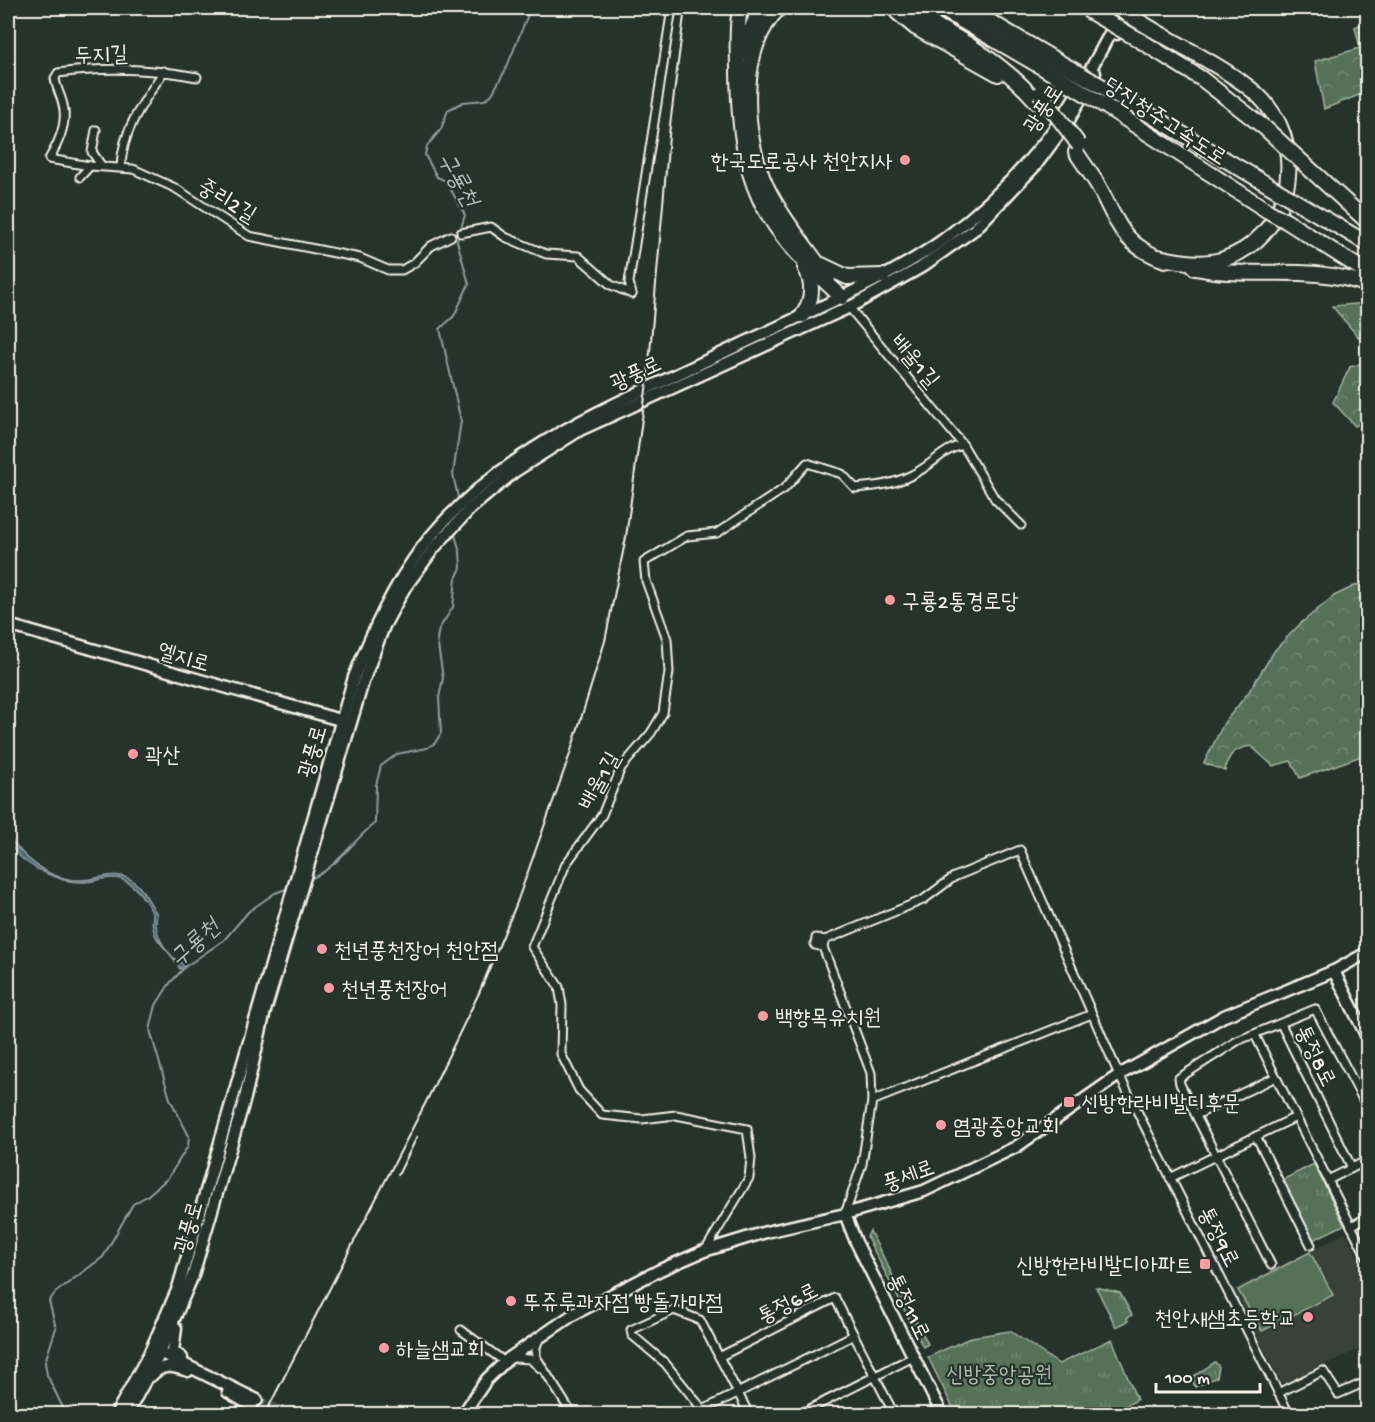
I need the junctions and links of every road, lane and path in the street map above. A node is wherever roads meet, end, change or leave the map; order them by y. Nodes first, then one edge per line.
1 (672, 8) edge
2 (740, 8) edge
3 (759, 8) edge
4 (779, 8) edge
5 (894, 8) edge
6 (901, 8) edge
7 (920, 8) edge
8 (940, 8) edge
9 (967, 8) edge
10 (1087, 8) edge
11 (1117, 8) edge
12 (1124, 8) edge
13 (1132, 8) edge
14 (1146, 36) junction
15 (1052, 65) junction
16 (164, 71) junction
17 (738, 72) junction
18 (197, 77) dead end
19 (1017, 81) junction
20 (1039, 98) junction
21 (96, 130) dead end
22 (49, 159) joint
23 (101, 165) junction
24 (90, 166) junction
25 (121, 167) junction
26 (80, 177) dead end
27 (1368, 222) edge
28 (461, 233) dead end
29 (451, 236) dead end
30 (1368, 244) edge
31 (796, 253) junction
32 (1158, 257) junction
33 (817, 261) junction
34 (1368, 273) edge
35 (883, 276) junction
36 (1368, 285) edge
37 (846, 302) junction
38 (802, 315) junction
39 (963, 445) junction
40 (1021, 525) dead end
41 (8, 625) edge
42 (345, 721) junction
43 (292, 904) junction
44 (1368, 952) edge
45 (1334, 971) junction
46 (1092, 1014) junction
47 (1281, 1024) junction
48 (1256, 1035) junction
49 (1368, 1039) edge
50 (1119, 1075) junction
51 (1276, 1077) junction
52 (872, 1101) junction
53 (1368, 1109) edge
54 (1196, 1115) junction
55 (1296, 1117) junction
56 (1256, 1136) junction
57 (1216, 1156) junction
58 (1368, 1160) edge
59 (1352, 1168) junction
60 (1170, 1178) junction
61 (1328, 1180) junction
62 (846, 1214) junction
63 (1368, 1217) edge
64 (1351, 1226) junction
65 (1311, 1245) dead end
66 (704, 1251) junction
67 (1368, 1259) edge
68 (1271, 1265) dead end
69 (184, 1300) junction
70 (461, 1330) dead end
71 (541, 1335) junction
72 (854, 1335) junction
73 (155, 1353) junction
74 (719, 1357) junction
75 (913, 1357) junction
76 (507, 1360) junction
77 (189, 1368) junction
78 (546, 1374) junction
79 (876, 1376) junction
80 (1368, 1381) edge
81 (1278, 1393) junction
82 (738, 1394) junction
83 (136, 1399) junction
84 (255, 1403) tunnel mouth
85 (116, 1414) edge
86 (127, 1414) edge
87 (463, 1414) edge
88 (572, 1414) edge
89 (749, 1414) edge
90 (800, 1414) edge
91 (894, 1414) edge
92 (942, 1414) edge
93 (1124, 1414) edge
94 (1130, 1414) edge
95 (1289, 1414) edge

1 - 28 street
2 - 17 highway
3 - 17 highway
4 - 33 highway
5 - 19 highway
6 - 19 highway
7 - 20 highway
8 - 15 highway, 당진청주고속도로
9 - 15 highway, 당진청주고속도로
10 - 14 highway, bridge
11 - 14 highway, bridge
12 - 35 main road, 광풍로
13 - 37 main road, 광풍로
14 - 27 highway, bridge
14 - 32 highway
15 - 30 highway, 당진청주고속도로, bridge
15 - 34 highway, 당진청주고속도로, bridge
16 - 18 street, 두지길
16 - 22 street, 두지길
16 - 25 street, 두지길
17 - 31 highway
19 - 20 highway
20 - 32 highway
21 - 23 street
22 - 24 street, 중리2길
23 - 24 street, 중리2길
23 - 25 street, 중리2길
24 - 26 street
25 - 29 street, 중리2길
31 - 37 highway
31 - 38 highway
32 - 36 highway
33 - 35 highway
33 - 37 highway
35 - 37 main road, 광풍로
37 - 38 main road, 광풍로
37 - 39 street, 배울1길
37 - 42 main road, 광풍로
38 - 42 main road, 광풍로
39 - 40 street, 배울1길
39 - 66 street, 배울1길
41 - 42 main road, 엘지로
42 - 43 main road, 광풍로
43 - 69 main road, 광풍로
43 - 73 main road, 광풍로
44 - 45 main road, 풍세로
45 - 49 main road
45 - 50 main road, 풍세로
46 - 50 street, 통정9로
46 - 52 street
46 - 52 street, 통정9로
47 - 48 street, 통정8로
47 - 53 street, 통정8로
47 - 59 street, 통정8로
48 - 51 street, 통정8로
48 - 54 street, 통정8로
50 - 60 street, 통정9로
50 - 62 main road, 풍세로
51 - 54 street, 통정8로
51 - 55 street, 통정8로
52 - 62 street
54 - 57 street, 통정8로
55 - 56 street
55 - 61 street, 통정8로
56 - 57 street
56 - 65 street
57 - 60 street
57 - 68 street, 통정8로
58 - 59 street
59 - 61 street
60 - 81 street, 통정9로
61 - 64 street, 통정8로
62 - 66 main road, 풍세로
62 - 75 main road, 통정11로
63 - 64 street
64 - 67 street, 통정8로
66 - 71 main road, 풍세로
69 - 73 main road, 광풍로
69 - 77 main road
70 - 76 street
71 - 76 main road, 풍세로
71 - 78 street
72 - 74 street, 통정6로
72 - 79 street, 통정6로
72 - 82 street
73 - 77 main road
73 - 83 main road, 광풍로
73 - 85 main road, 광풍로
74 - 82 street
74 - 82 street
75 - 79 street
75 - 92 main road, 통정11로
76 - 78 street
76 - 87 main road, 풍세로
77 - 83 main road
77 - 84 main road
78 - 88 street
79 - 90 street
79 - 91 street, 통정6로
80 - 81 street
81 - 95 street, 통정9로
82 - 89 street
83 - 86 main road, 광풍로
93 - 94 street

